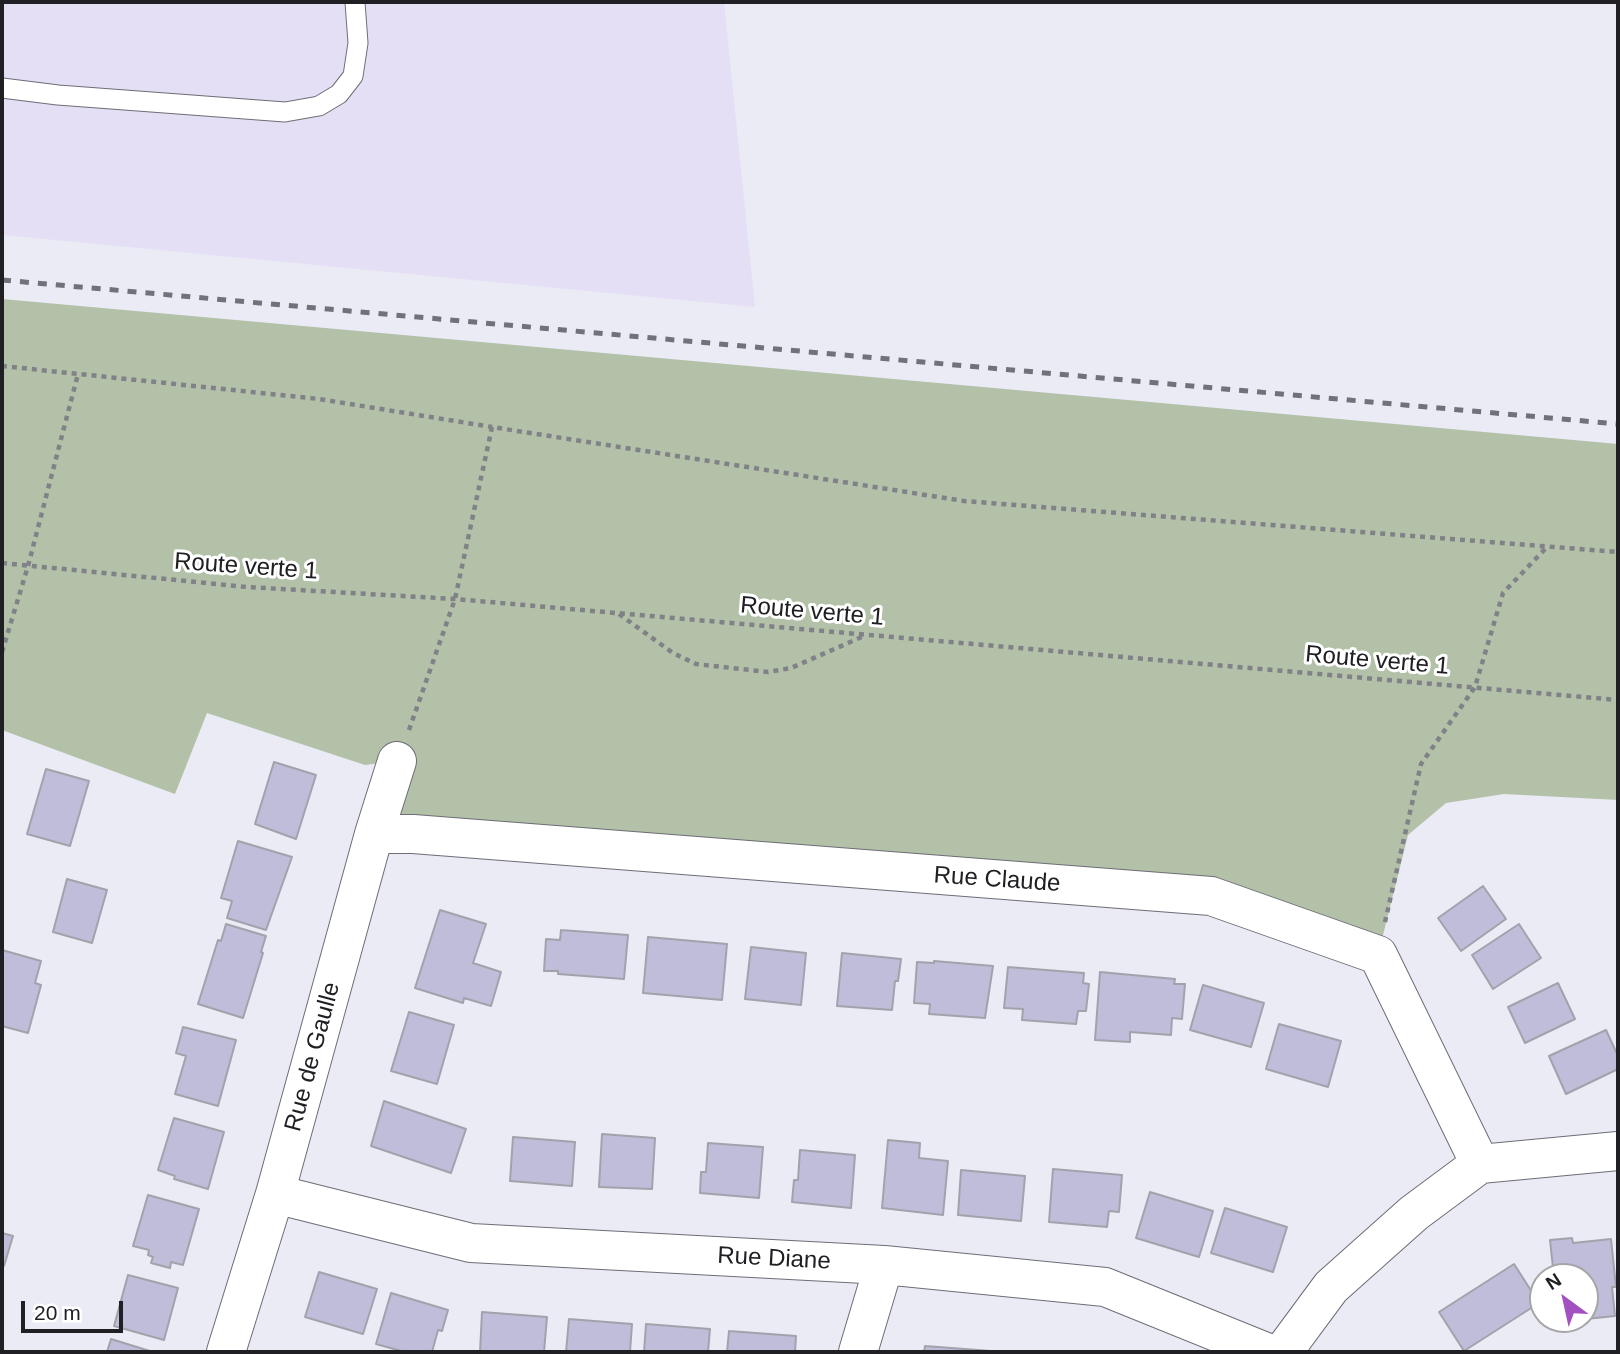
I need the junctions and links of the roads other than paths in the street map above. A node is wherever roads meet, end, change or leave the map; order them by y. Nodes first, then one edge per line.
1 (355, 2) edge
2 (2, 88) edge
3 (397, 761) road end
4 (374, 834) junction
5 (1618, 1151) edge
6 (1480, 1164) junction
7 (275, 1194) junction
8 (884, 1265) junction
9 (226, 1352) edge
10 (858, 1352) edge
11 (1266, 1352) edge
12 (1283, 1352) edge

1 - 2 lane
3 - 4 street, Rue de Gaulle
4 - 6 street, Rue Claude
4 - 7 street, Rue de Gaulle
5 - 6 street
6 - 12 street
7 - 8 street, Rue Diane
7 - 9 street, Rue de Gaulle
8 - 10 street
8 - 11 street, Rue Diane

